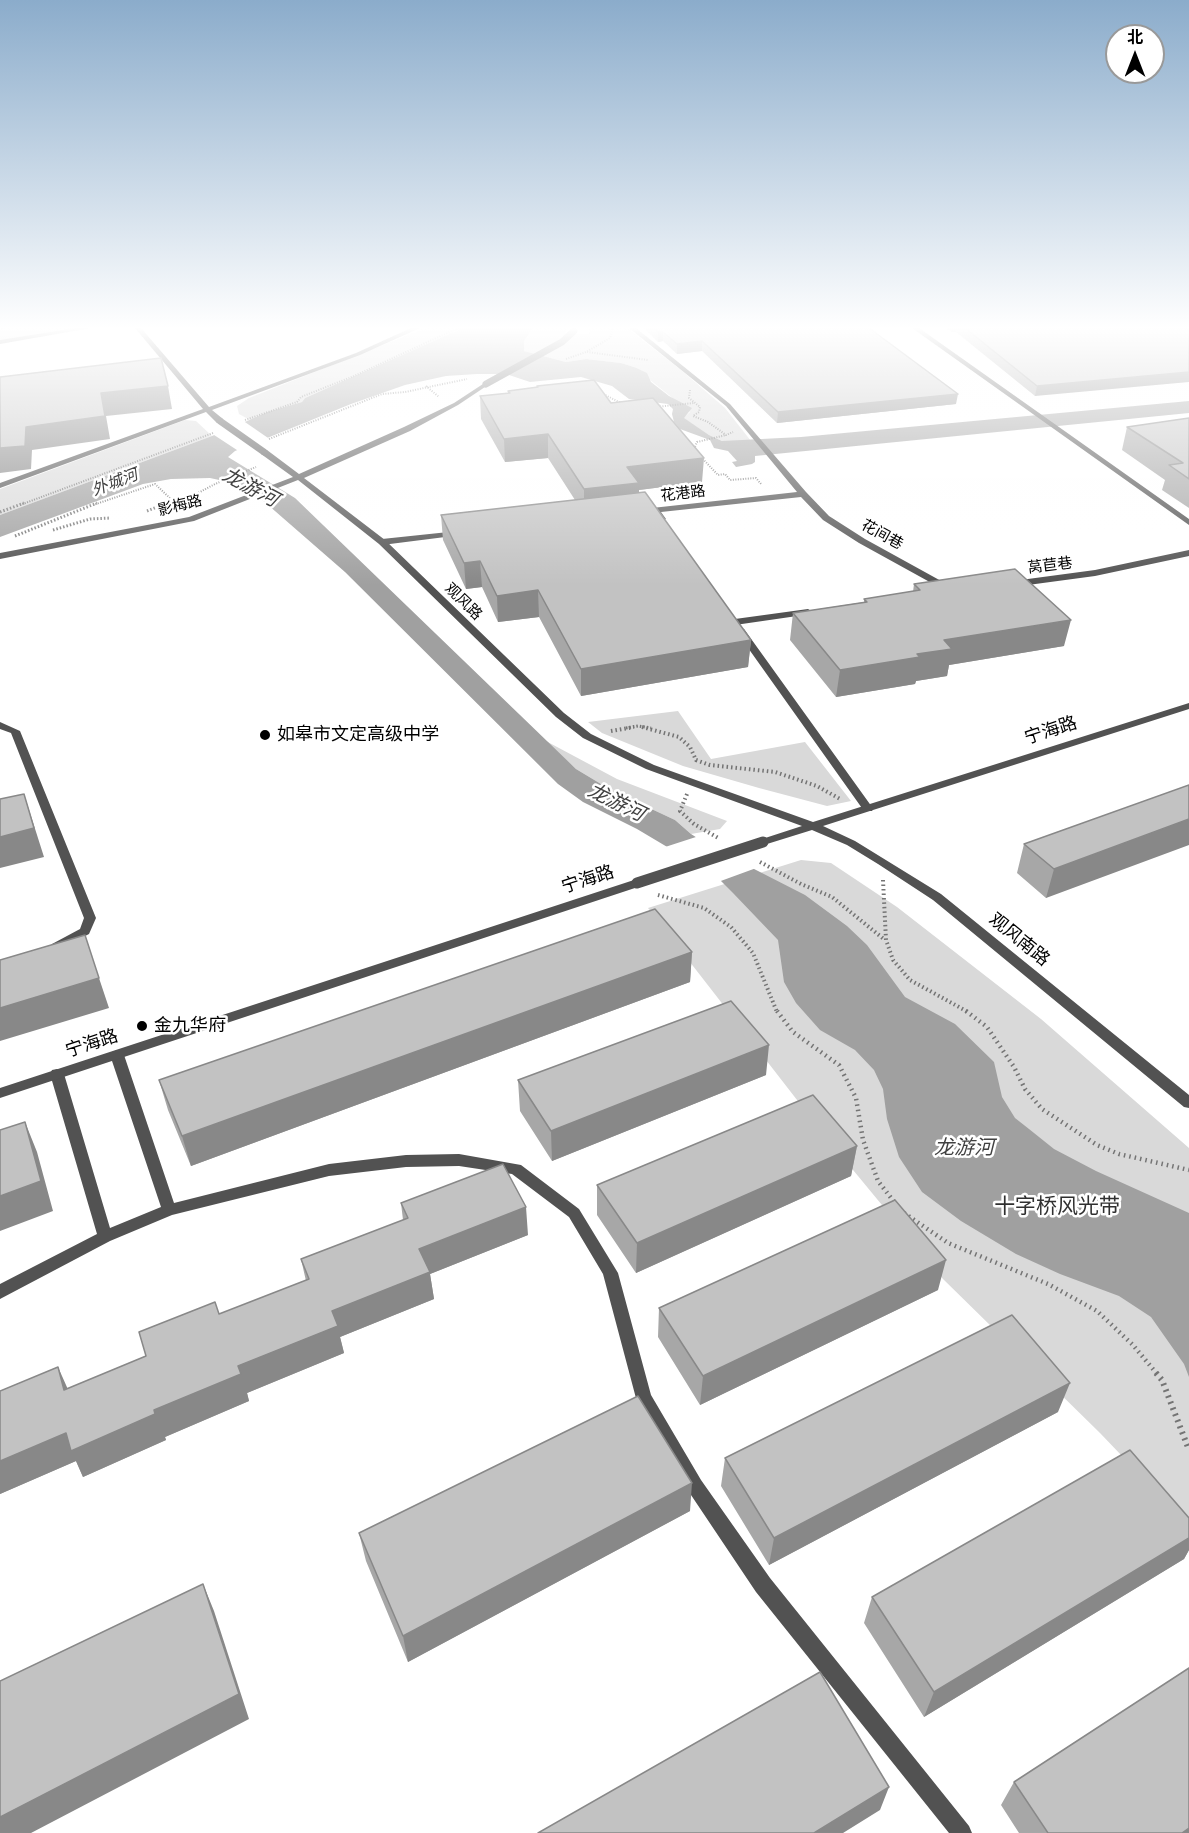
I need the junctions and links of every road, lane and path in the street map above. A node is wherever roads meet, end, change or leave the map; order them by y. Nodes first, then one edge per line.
1 (195, 414) edge
2 (212, 414) edge
3 (333, 414) edge
4 (437, 414) edge
5 (697, 414) edge
6 (736, 414) edge
7 (1033, 414) edge
8 (742, 420) junction
9 (726, 435) junction
10 (266, 440) dead end
11 (252, 464) dead end
12 (286, 466) junction
13 (256, 467) junction
14 (299, 477) junction
15 (0, 486) edge
16 (803, 494) junction
17 (770, 497) junction
18 (195, 498) dead end
19 (174, 501) dead end
20 (655, 510) junction
21 (643, 511) edge
22 (1189, 523) edge
23 (668, 529) edge
24 (465, 532) edge
25 (9, 538) dead end
26 (382, 542) junction
27 (1189, 553) edge
28 (0, 556) edge
29 (1001, 586) edge
30 (942, 593) edge
31 (816, 611) edge
32 (728, 613) edge
33 (735, 622) junction
34 (1189, 706) edge
35 (0, 725) edge
36 (587, 736) junction
37 (691, 782) junction
38 (862, 810) junction
39 (813, 826) junction
40 (725, 842) dead end
41 (754, 858) dead end
42 (882, 861) junction
43 (632, 884) junction
44 (886, 940) junction
45 (45, 950) edge
46 (117, 1055) junction
47 (57, 1074) junction
48 (0, 1093) edge
49 (1189, 1103) edge
50 (1189, 1170) edge
51 (169, 1210) junction
52 (105, 1237) junction
53 (0, 1292) edge
54 (1189, 1450) edge
55 (962, 1833) edge

1 - 15 street
2 - 12 street, 观风路, bridge
3 - 10 path
4 - 14 street, 影梅路, bridge
5 - 9 path
6 - 8 street
7 - 22 street
8 - 9 path
8 - 16 street
9 - 17 path
11 - 13 path
12 - 13 path
12 - 14 street, 观风路
13 - 18 path
14 - 26 street, 观风路
14 - 28 street, 影梅路
16 - 17 street, 花港路
16 - 30 street, 花间巷
17 - 20 street, 花港路
19 - 25 path
20 - 21 street
20 - 23 street, 花港路
24 - 26 street
26 - 36 street, 观风路
27 - 29 street, 莴苣巷
31 - 33 street
32 - 33 street
33 - 38 street
34 - 38 street, 宁海路
35 - 45 street
36 - 37 street, 观风路
36 - 38 path
37 - 39 street, 观风路
37 - 40 path
38 - 39 street, 宁海路
39 - 42 street, 观风南路
39 - 43 street, 宁海路, bridge
41 - 44 path
42 - 44 path
42 - 49 street, 观风南路
43 - 46 street, 宁海路
43 - 54 path
44 - 50 path
46 - 47 street, 宁海路
46 - 51 street
47 - 48 street, 宁海路
47 - 52 street
51 - 52 street
51 - 55 street
52 - 53 street

